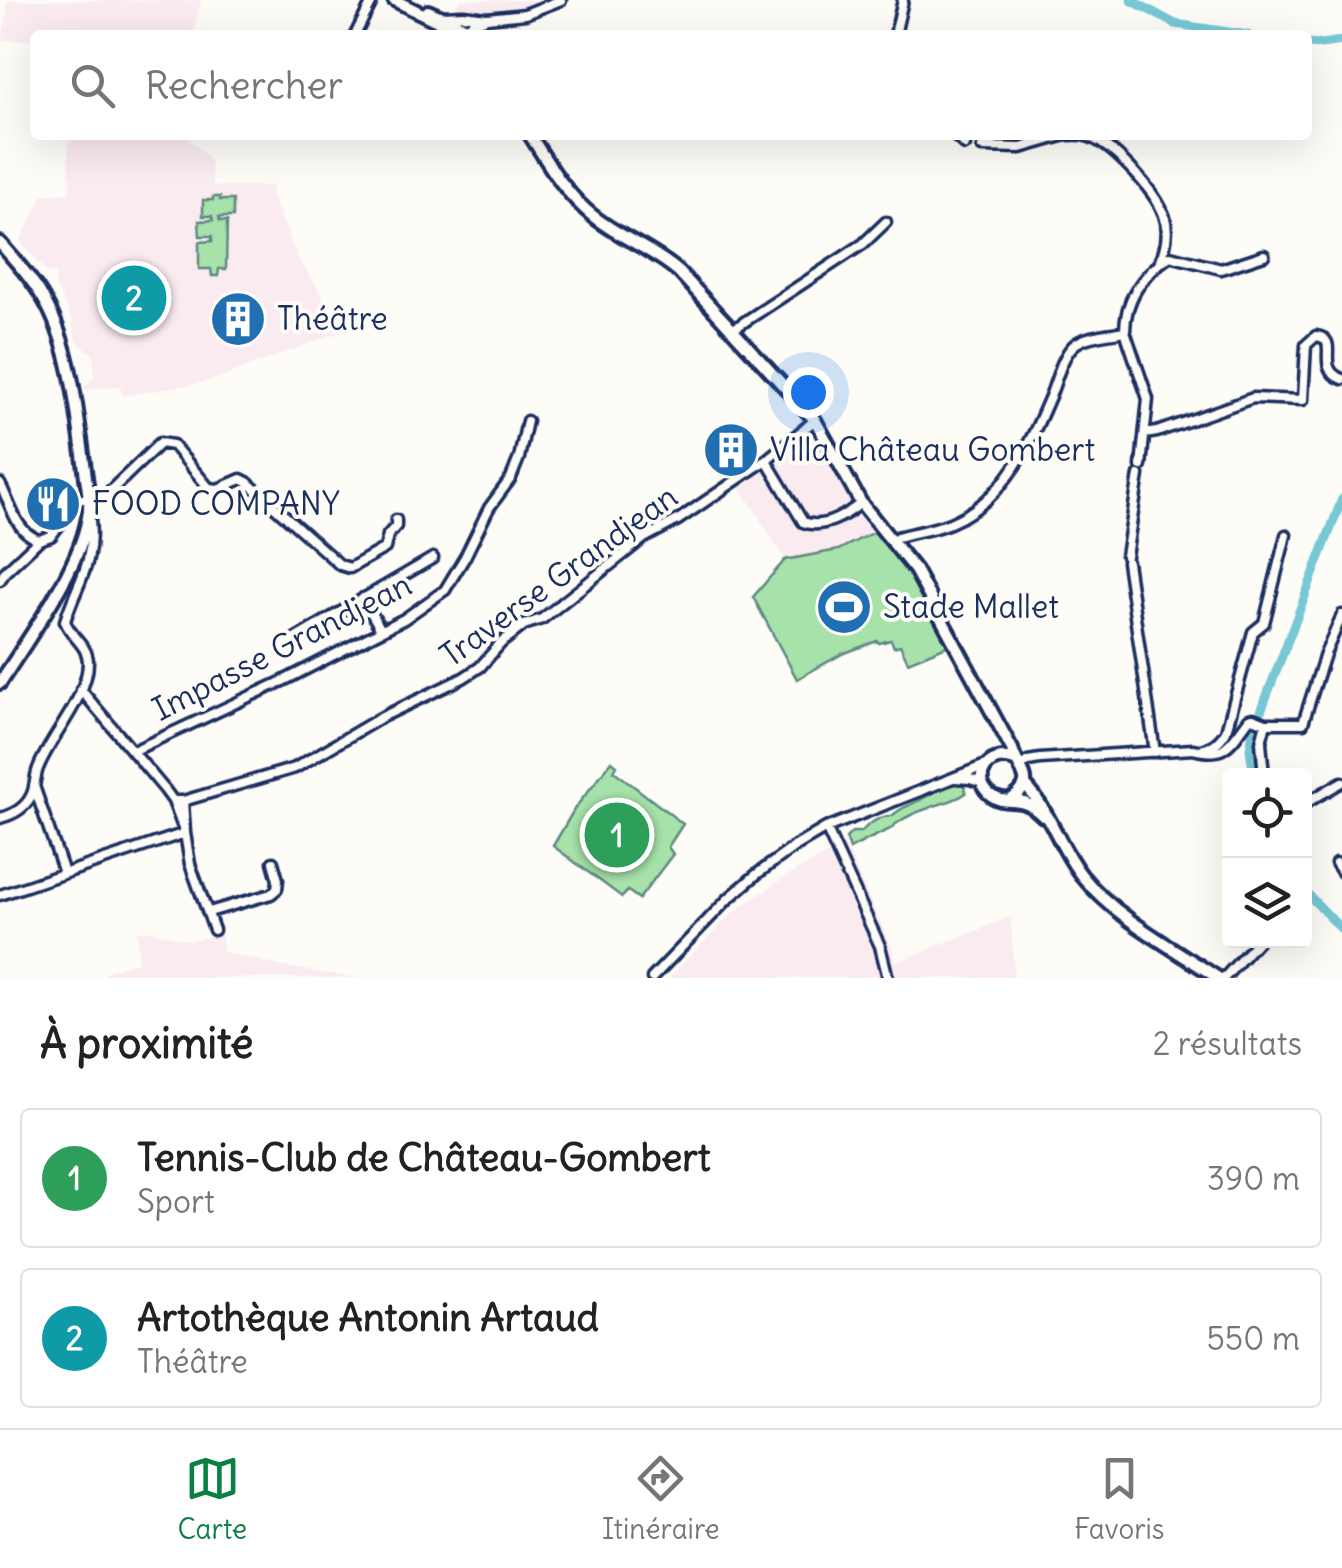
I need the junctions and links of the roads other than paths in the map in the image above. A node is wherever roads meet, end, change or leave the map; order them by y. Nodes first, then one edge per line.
1 (373, 0) edge
2 (394, 0) edge
3 (561, 0) edge
4 (903, 0) edge
5 (486, 18) junction
6 (441, 19) junction
7 (358, 30) edge
8 (462, 30) edge
9 (472, 30) edge
10 (896, 30) edge
11 (533, 140) edge
12 (960, 140) edge
13 (1050, 140) edge
14 (1095, 140) edge
15 (965, 145) dead end
16 (982, 148) dead end
17 (886, 222) dead end
18 (0, 242) edge
19 (1264, 255) dead end
20 (1160, 262) junction
21 (732, 330) junction
22 (1126, 331) junction
23 (1342, 379) edge
24 (814, 420) junction
25 (527, 422) dead end
26 (1144, 434) junction
27 (766, 460) junction
28 (0, 484) edge
29 (89, 497) junction
30 (861, 503) junction
31 (90, 516) junction
32 (396, 520) dead end
33 (1286, 535) dead end
34 (39, 540) junction
35 (892, 541) junction
36 (432, 558) dead end
37 (0, 580) edge
38 (362, 598) junction
39 (1342, 616) edge
40 (381, 630) junction
41 (286, 644) dead end
42 (0, 683) edge
43 (81, 690) junction
44 (1266, 723) junction
45 (1004, 734) junction
46 (1200, 750) junction
47 (133, 751) junction
48 (1155, 752) junction
49 (998, 758) junction
50 (986, 764) junction
51 (1263, 768) edge
52 (1021, 772) junction
53 (951, 779) junction
54 (1342, 782) edge
55 (982, 783) junction
56 (34, 786) junction
57 (1012, 799) junction
58 (1312, 799) edge
59 (178, 801) junction
60 (0, 818) edge
61 (826, 828) junction
62 (185, 833) junction
63 (1055, 833) junction
64 (274, 862) dead end
65 (1336, 863) dead end
66 (1342, 872) edge
67 (64, 873) junction
68 (0, 895) edge
69 (208, 912) junction
70 (214, 930) dead end
71 (1250, 948) edge
72 (652, 978) edge
73 (888, 978) edge
74 (1221, 978) edge

1 - 7 street
2 - 6 street
3 - 5 street
4 - 10 street
5 - 6 street
5 - 9 street
6 - 8 street
11 - 21 street
12 - 15 street
13 - 16 street
14 - 20 street
17 - 21 street
18 - 29 street
19 - 20 street
20 - 22 street
21 - 24 street
22 - 26 street
22 - 35 street
23 - 26 street
24 - 27 street, Traverse Grandjean
24 - 30 street
25 - 40 street, Impasse Grandjean
26 - 48 street
27 - 30 street
27 - 59 street, Traverse Grandjean
28 - 34 street
29 - 31 street
29 - 32 street
29 - 34 street
30 - 35 street
31 - 42 street
31 - 43 street
33 - 46 street
34 - 37 street
35 - 45 street
36 - 38 street
38 - 40 street
38 - 41 street
39 - 44 street
40 - 47 street, Impasse Grandjean
43 - 47 street
43 - 56 street
44 - 46 street
44 - 51 street
45 - 49 street
45 - 52 street
46 - 48 street
47 - 59 street
48 - 52 street
49 - 50 street
49 - 52 street
50 - 53 street
50 - 55 street
52 - 57 street
52 - 63 street
53 - 55 street
53 - 61 street
54 - 58 street
55 - 57 street
56 - 60 street
56 - 67 street
57 - 63 street
59 - 62 street
61 - 72 street
61 - 73 street
62 - 67 street
62 - 69 street
63 - 74 street
64 - 69 street
65 - 66 street
67 - 68 street
69 - 70 street
71 - 74 street

